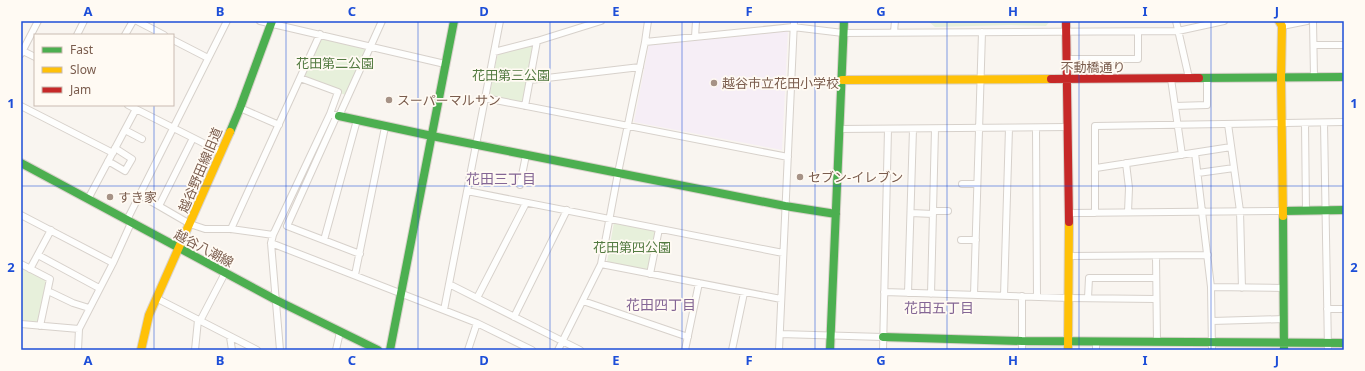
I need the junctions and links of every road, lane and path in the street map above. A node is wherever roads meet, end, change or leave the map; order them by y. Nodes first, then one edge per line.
1 (38, 21) edge
2 (84, 21) edge
3 (133, 21) edge
4 (137, 21) edge
5 (227, 21) edge
6 (260, 21) edge
7 (382, 21) edge
8 (454, 21) edge
9 (500, 21) edge
10 (601, 21) edge
11 (648, 21) edge
12 (696, 21) edge
13 (844, 21) edge
14 (895, 21) edge
15 (1066, 21) edge
16 (1176, 21) edge
17 (1223, 21) edge
18 (1307, 21) edge
19 (1313, 21) edge
20 (272, 22) edge
21 (793, 24) edge
22 (1281, 24) edge
23 (894, 32) junction
24 (982, 32) junction
25 (1066, 32) junction
26 (1138, 32) junction
27 (1178, 32) junction
28 (843, 33) junction
29 (78, 34) edge
30 (126, 34) edge
31 (162, 34) edge
32 (320, 34) junction
33 (695, 37) junction
34 (174, 41) edge
35 (537, 41) junction
36 (645, 42) junction
37 (1314, 45) junction
38 (1344, 45) edge
39 (370, 46) junction
40 (22, 52) edge
41 (494, 52) junction
42 (34, 57) edge
43 (208, 58) junction
44 (1067, 59) junction
45 (446, 64) junction
46 (640, 67) junction
47 (1281, 77) junction
48 (1314, 77) junction
49 (1344, 77) edge
50 (300, 78) junction
51 (1171, 78) junction
52 (1189, 78) junction
53 (1207, 78) junction
54 (1067, 79) junction
55 (530, 80) junction
56 (842, 80) junction
57 (980, 80) junction
58 (485, 98) junction
59 (21, 106) edge
60 (130, 106) edge
61 (526, 106) junction
62 (1175, 106) junction
63 (240, 108) junction
64 (136, 109) junction
65 (335, 115) junction
66 (357, 120) junction
67 (1344, 122) edge
68 (1281, 123) junction
69 (1305, 123) junction
70 (1324, 123) junction
71 (1228, 124) junction
72 (279, 125) junction
73 (1178, 125) junction
74 (385, 126) junction
75 (628, 126) junction
76 (1068, 127) junction
77 (173, 128) junction
78 (935, 128) junction
79 (979, 128) junction
80 (1008, 128) junction
81 (1036, 128) junction
82 (839, 129) junction
83 (888, 129) junction
84 (913, 129) junction
85 (125, 130) junction
86 (432, 136) junction
87 (192, 138) junction
88 (142, 139) dead end
89 (476, 145) junction
90 (1231, 147) junction
91 (114, 150) junction
92 (221, 152) junction
93 (1195, 153) junction
94 (526, 154) junction
95 (1182, 155) junction
96 (788, 158) junction
97 (108, 162) junction
98 (21, 163) edge
99 (1126, 163) junction
100 (1096, 168) junction
101 (1234, 168) junction
102 (618, 173) junction
103 (1198, 173) junction
104 (962, 184) dead end
105 (977, 184) junction
106 (520, 185) dead end
107 (467, 191) junction
108 (140, 195) junction
109 (88, 199) junction
110 (526, 202) junction
111 (159, 206) junction
112 (785, 206) junction
113 (567, 210) junction
114 (1344, 210) edge
115 (948, 211) dead end
116 (1240, 211) junction
117 (1283, 211) junction
118 (1306, 211) junction
119 (1326, 211) junction
120 (933, 212) junction
121 (1095, 212) junction
122 (1128, 212) junction
123 (1202, 212) junction
124 (1068, 213) junction
125 (21, 214) edge
126 (836, 214) junction
127 (911, 214) junction
128 (610, 219) junction
129 (129, 222) junction
130 (190, 224) junction
131 (231, 229) junction
132 (660, 229) junction
133 (51, 230) junction
134 (273, 235) junction
135 (324, 240) junction
136 (961, 240) dead end
137 (976, 240) junction
138 (271, 243) junction
139 (178, 248) junction
140 (783, 253) junction
141 (360, 254) junction
142 (38, 255) junction
143 (1208, 255) junction
144 (1069, 256) junction
145 (1156, 256) junction
146 (112, 263) junction
147 (21, 264) edge
148 (602, 264) junction
149 (30, 269) junction
150 (225, 273) junction
151 (650, 274) junction
152 (355, 275) junction
153 (1156, 278) junction
154 (699, 283) junction
155 (449, 284) junction
156 (1211, 287) junction
157 (100, 288) junction
158 (1242, 288) junction
159 (1284, 288) junction
160 (48, 291) junction
161 (744, 292) junction
162 (884, 292) junction
163 (401, 293) junction
164 (908, 293) junction
165 (931, 294) junction
166 (974, 295) junction
167 (1004, 296) junction
168 (1022, 296) junction
169 (1037, 297) junction
170 (156, 298) junction
171 (477, 298) junction
172 (1069, 298) junction
173 (1088, 298) junction
174 (1156, 299) junction
175 (276, 300) junction
176 (583, 300) junction
177 (781, 300) junction
178 (89, 308) junction
179 (1327, 309) junction
180 (1344, 309) edge
181 (444, 310) junction
182 (514, 317) junction
183 (1284, 319) junction
184 (199, 321) junction
185 (1212, 321) junction
186 (477, 323) junction
187 (21, 324) edge
188 (40, 326) junction
189 (79, 329) junction
190 (340, 332) junction
191 (780, 334) junction
192 (830, 335) junction
193 (230, 337) junction
194 (688, 337) junction
195 (883, 337) junction
196 (1022, 340) junction
197 (562, 341) junction
198 (1068, 341) junction
199 (1157, 342) junction
200 (1344, 343) edge
201 (1096, 346) edge
202 (1212, 346) edge
203 (1248, 346) edge
204 (1284, 347) edge
205 (1328, 347) edge
206 (78, 350) edge
207 (141, 350) edge
208 (195, 350) edge
209 (232, 350) edge
210 (257, 350) edge
211 (280, 350) edge
212 (336, 350) edge
213 (378, 350) edge
214 (390, 350) edge
215 (468, 350) edge
216 (532, 350) edge
217 (558, 350) edge
218 (580, 350) edge
219 (685, 350) edge
220 (732, 350) edge
221 (779, 350) edge
222 (830, 350) edge
223 (883, 350) edge
224 (1022, 350) edge
225 (1068, 350) edge

1 - 40 street
2 - 29 street
3 - 30 street
4 - 31 street
5 - 43 street
6 - 20 street
7 - 39 street
8 - 45 street
9 - 41 street
10 - 35 street
11 - 36 street
12 - 33 street
13 - 28 street
14 - 23 street
15 - 25 street
16 - 27 street
17 - 27 street
18 - 22 street
19 - 37 street
20 - 32 street
20 - 63 street, 越谷野田線旧道
21 - 28 street
21 - 33 street
21 - 96 street
22 - 47 street
23 - 24 street
23 - 28 street
24 - 25 street
24 - 57 street
25 - 26 street
25 - 44 street
26 - 27 street
26 - 44 street
27 - 52 street
28 - 56 street
32 - 39 street
32 - 50 street
33 - 36 street
34 - 43 street
35 - 41 street
35 - 55 street
36 - 46 street
37 - 38 street
37 - 48 street
39 - 45 street
39 - 65 street
40 - 42 street
41 - 58 street
43 - 77 street
44 - 54 street
45 - 86 street
46 - 55 street
46 - 75 street
47 - 48 street, 不動橋通り
47 - 53 street, 不動橋通り
47 - 68 street
48 - 49 street, 不動橋通り
50 - 65 street
50 - 72 street
51 - 52 street, 不動橋通り
51 - 54 street, 不動橋通り
51 - 62 street
52 - 53 street, 不動橋通り
53 - 62 street
54 - 57 street, 不動橋通り
54 - 76 street
55 - 61 street
56 - 57 street, 不動橋通り
56 - 82 street
57 - 79 street
58 - 61 street
58 - 89 street
59 - 91 street
60 - 64 street
61 - 75 street
62 - 73 street
63 - 72 street
63 - 92 street, 越谷野田線旧道
64 - 77 street
64 - 85 street
65 - 66 street
65 - 134 street
65 - 135 street
66 - 74 street
66 - 135 street
67 - 70 street
68 - 69 street
68 - 71 street
68 - 117 street
69 - 70 street
69 - 118 street
70 - 119 street
71 - 73 street
71 - 90 street
72 - 131 street
73 - 95 street
73 - 100 street
74 - 86 street
74 - 141 street
75 - 96 street
75 - 102 street
76 - 81 street
76 - 124 street
77 - 87 street
77 - 108 street
78 - 79 street
78 - 84 street
78 - 120 street
79 - 80 street
79 - 105 street
80 - 81 street
80 - 167 street
81 - 169 street
82 - 83 street
82 - 126 street
83 - 84 street
83 - 162 street
84 - 127 street
85 - 88 street
85 - 91 street
86 - 89 street
86 - 163 street
87 - 92 street
87 - 111 street
89 - 94 street
89 - 107 street
90 - 93 street
90 - 101 street
91 - 97 street
91 - 97 street
92 - 130 street, 越谷野田線旧道
93 - 95 street
93 - 103 street
94 - 102 street
94 - 106 street
95 - 99 street
96 - 112 street
97 - 109 street
98 - 109 street, 越谷八潮線
99 - 100 street
99 - 122 street
100 - 121 street
101 - 103 street
101 - 116 street
102 - 112 street
102 - 128 street
103 - 123 street
104 - 105 street
105 - 137 street
107 - 110 street
107 - 155 street
108 - 111 street
108 - 129 street
109 - 129 street, 越谷八潮線
110 - 113 street
110 - 171 street
111 - 130 street
112 - 126 street
112 - 140 street
113 - 128 street
113 - 182 street
114 - 119 street
115 - 120 street
116 - 117 street
116 - 123 street
116 - 158 street
117 - 118 street
117 - 159 street
118 - 119 street
119 - 179 street
120 - 127 street
120 - 165 street
121 - 122 street
121 - 124 street
122 - 123 street
123 - 143 street
124 - 144 street
125 - 133 street
126 - 192 street
127 - 164 street
128 - 132 street
128 - 148 street
129 - 139 street, 越谷八潮線
129 - 146 street
130 - 131 street
130 - 139 street, 越谷野田線旧道
131 - 134 street
132 - 140 street
132 - 151 street
133 - 142 street
133 - 146 street
134 - 138 street
135 - 141 street
136 - 137 street
137 - 166 street
138 - 152 street
138 - 175 street
139 - 150 street, 越谷八潮線
139 - 170 street, 越谷野田線旧道
140 - 177 street
141 - 152 street
142 - 149 street
142 - 157 street
143 - 145 street
143 - 156 street
144 - 145 street
144 - 172 street
145 - 153 street
146 - 157 street
147 - 149 street
148 - 151 street
148 - 176 street
149 - 160 street
150 - 175 street, 越谷八潮線
150 - 184 street
151 - 154 street
152 - 163 street
153 - 173 street
153 - 174 street
154 - 161 street
154 - 194 street
155 - 171 street
155 - 181 street
156 - 158 street
156 - 185 street
157 - 178 street
158 - 159 street
159 - 183 street
160 - 178 street
160 - 188 street
161 - 177 street
161 - 220 street
162 - 164 street
162 - 195 street
163 - 181 street
163 - 214 street
164 - 165 street
165 - 166 street
166 - 167 street
167 - 168 street
168 - 169 street
168 - 196 street
169 - 172 street
170 - 184 street
170 - 207 street, 越谷野田線旧道
171 - 182 street
172 - 173 street
172 - 198 street
173 - 174 street
174 - 199 street
175 - 190 street, 越谷八潮線
175 - 211 street
176 - 194 street
176 - 197 street
177 - 191 street
178 - 189 street
179 - 180 street
179 - 205 street
181 - 186 street
182 - 197 street
183 - 185 street
183 - 204 street
184 - 193 street
184 - 208 street
185 - 202 street
186 - 215 street
186 - 216 street
187 - 188 street
188 - 189 street
189 - 206 street
190 - 212 street
190 - 213 street, 越谷八潮線
191 - 192 street
191 - 221 street
192 - 195 street
192 - 222 street
193 - 209 street
193 - 210 street
194 - 219 street
195 - 196 street
195 - 223 street
196 - 198 street
196 - 224 street
197 - 217 street
197 - 218 street
198 - 201 street
198 - 225 street
199 - 201 street
199 - 202 street
200 - 205 street
202 - 203 street
203 - 204 street
204 - 205 street

